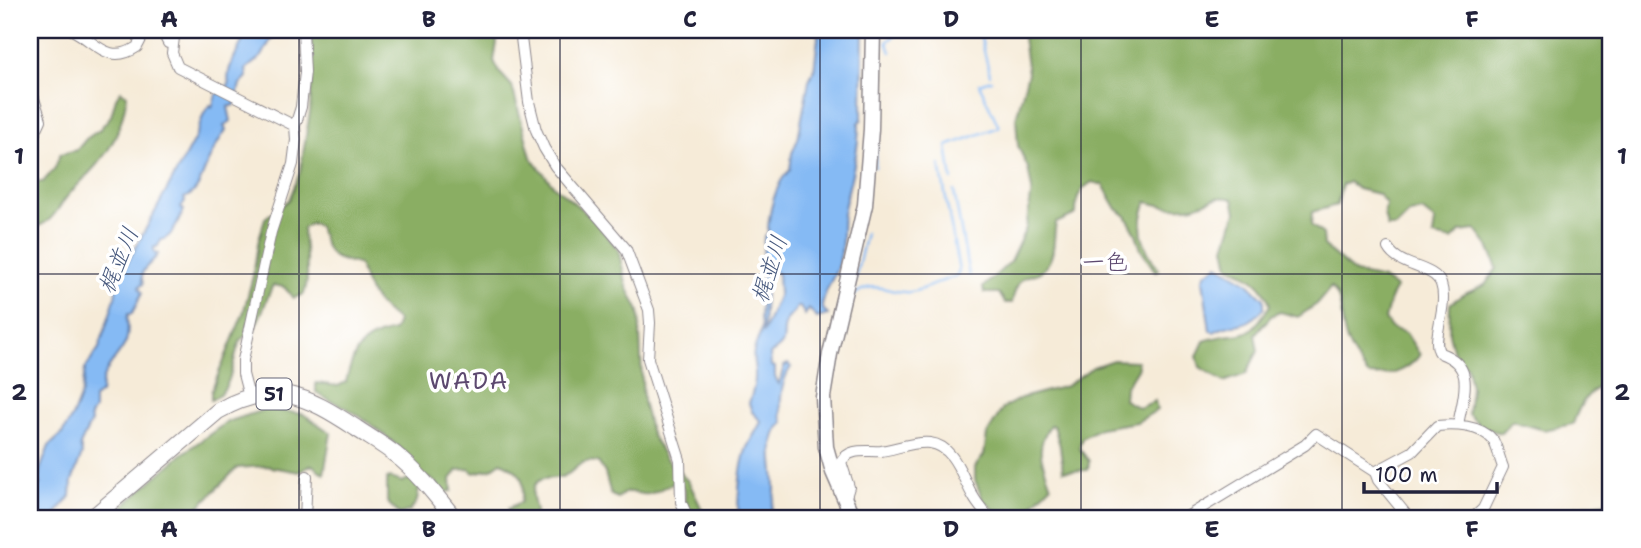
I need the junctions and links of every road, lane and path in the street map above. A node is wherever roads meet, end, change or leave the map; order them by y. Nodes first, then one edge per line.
1 (72, 30) edge
2 (146, 30) edge
3 (165, 30) edge
4 (175, 30) edge
5 (303, 30) edge
6 (520, 30) edge
7 (873, 30) edge
8 (172, 44) junction
9 (30, 87) edge
10 (295, 126) junction
11 (30, 144) edge
12 (1388, 248) dead end
13 (249, 397) junction
14 (1458, 425) junction
15 (1375, 472) junction
16 (307, 476) dead end
17 (845, 500) junction
18 (92, 518) edge
19 (304, 518) edge
20 (454, 518) edge
21 (688, 518) edge
22 (853, 518) edge
23 (989, 518) edge
24 (1185, 518) edge
25 (1409, 518) edge
26 (1473, 518) edge

1 - 2 street
3 - 8 street
4 - 8 street
5 - 10 street
6 - 21 street
7 - 17 main road
8 - 10 street
9 - 11 street
10 - 13 street
12 - 14 street
13 - 18 main road, 51
13 - 20 main road, 51
14 - 15 street
14 - 26 street
15 - 24 street
15 - 25 street
16 - 19 street
17 - 22 main road
17 - 23 street

